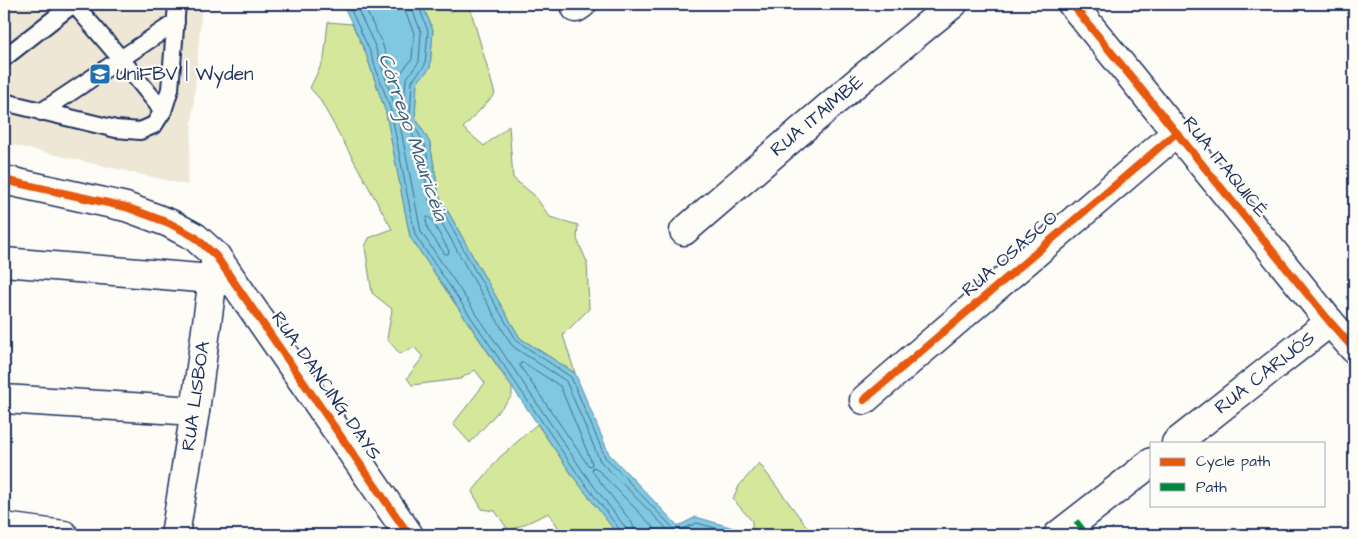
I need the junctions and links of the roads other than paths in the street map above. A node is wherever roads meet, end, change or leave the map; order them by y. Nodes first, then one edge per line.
1 (73, 4) edge
2 (177, 4) edge
3 (953, 4) edge
4 (1072, 4) edge
5 (176, 22) junction
6 (4, 58) edge
7 (121, 59) junction
8 (4, 102) edge
9 (163, 111) junction
10 (41, 112) junction
11 (1176, 133) junction
12 (4, 180) edge
13 (684, 231) dead end
14 (4, 262) edge
15 (214, 267) junction
16 (1330, 322) junction
17 (1354, 349) edge
18 (4, 399) edge
19 (864, 400) dead end
20 (195, 411) junction
21 (1177, 442) edge
22 (1150, 464) edge
23 (4, 527) edge
24 (64, 535) edge
25 (175, 535) edge
26 (409, 535) edge
27 (1058, 535) edge

1 - 6 lane
1 - 7 lane
2 - 5 lane
3 - 13 street, RUA ITAIMBÉ
4 - 11 street, RUA ITAQUICÉ
5 - 7 lane
5 - 9 lane
7 - 9 lane
7 - 10 lane
8 - 10 lane
9 - 10 lane
11 - 16 street, RUA ITAQUICÉ
11 - 19 street, RUA OSASCO
12 - 15 street, RUA DANCING DAYS
14 - 15 street
15 - 20 street, RUA LISBOA
15 - 26 street, RUA DANCING DAYS
16 - 17 street, RUA ITAQUICÉ
16 - 21 street, RUA CARIJÓS
18 - 20 street
20 - 25 street, RUA LISBOA
22 - 27 street
23 - 24 street

